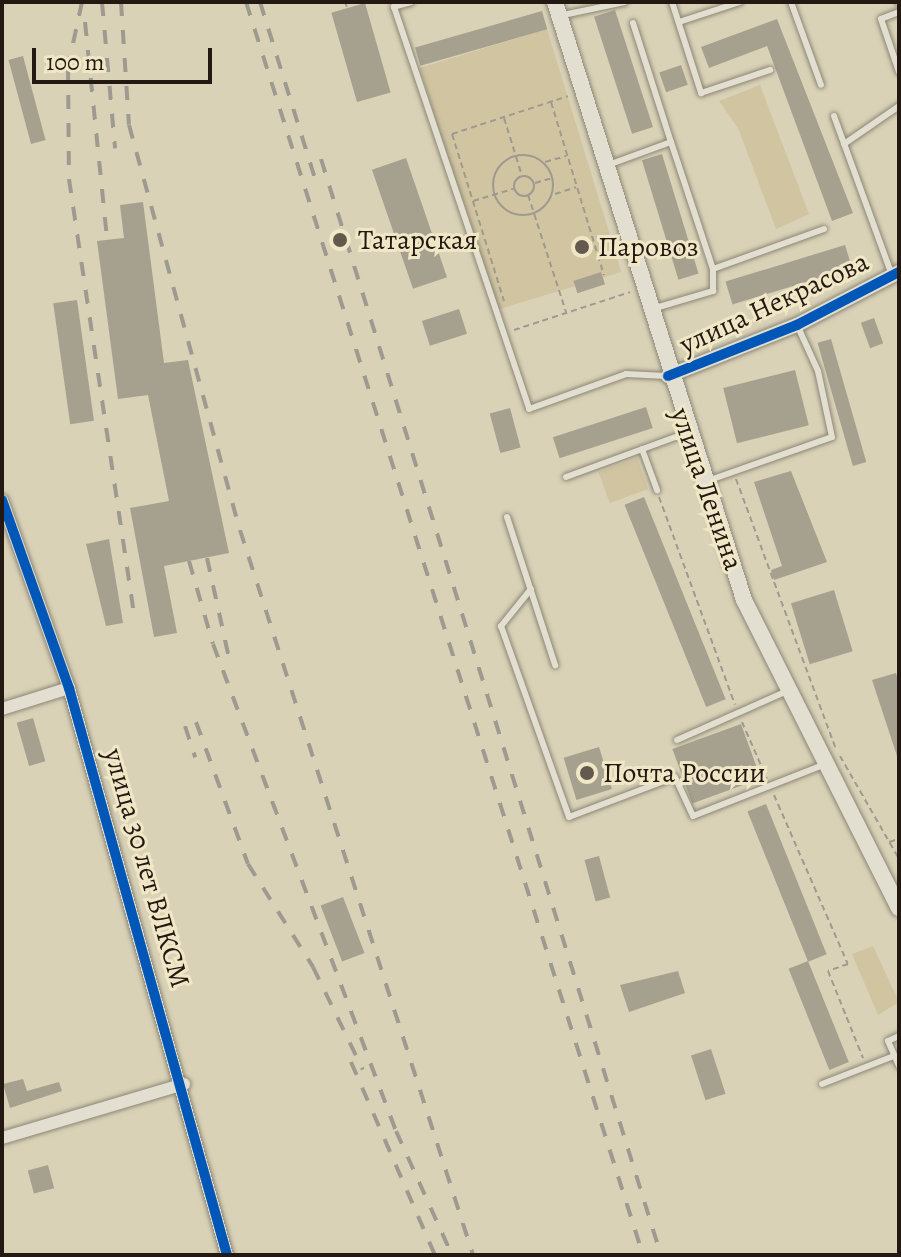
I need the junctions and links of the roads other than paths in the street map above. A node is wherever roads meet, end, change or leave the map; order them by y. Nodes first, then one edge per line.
1 (411, 2) edge
2 (625, 2) edge
3 (672, 2) edge
4 (740, 2) edge
5 (791, 2) edge
6 (557, 9) edge
7 (899, 12) edge
8 (679, 22) junction
9 (633, 23) dead end
10 (770, 70) dead end
11 (899, 72) edge
12 (821, 85) dead end
13 (899, 106) edge
14 (834, 116) dead end
15 (671, 142) junction
16 (844, 144) junction
17 (605, 167) junction
18 (824, 229) dead end
19 (713, 269) junction
20 (895, 273) edge
21 (648, 310) junction
22 (797, 325) junction
23 (668, 376) junction
24 (689, 432) junction
25 (642, 449) junction
26 (566, 477) dead end
27 (706, 481) junction
28 (657, 490) dead end
29 (2, 500) edge
30 (507, 517) dead end
31 (531, 589) junction
32 (555, 665) dead end
33 (69, 688) junction
34 (787, 691) junction
35 (2, 709) edge
36 (677, 740) dead end
37 (823, 765) junction
38 (892, 878) edge
39 (899, 908) edge
40 (899, 1036) edge
41 (894, 1056) junction
42 (899, 1066) edge
43 (184, 1084) junction
44 (822, 1084) dead end
45 (2, 1138) edge
46 (227, 1255) edge

1 - 23 lane
2 - 6 lane
3 - 8 lane
4 - 8 lane
5 - 12 lane
6 - 17 main road, улица Ленина
7 - 11 lane
8 - 10 lane
9 - 15 lane
13 - 16 lane
14 - 16 lane
15 - 17 lane
15 - 19 lane
16 - 20 lane
17 - 21 main road, улица Ленина
18 - 19 lane
19 - 21 lane
20 - 22 street, улица Некрасова
21 - 23 main road, улица Ленина
22 - 23 street, улица Некрасова
22 - 27 lane
23 - 24 main road, улица Ленина
24 - 25 lane
24 - 27 main road, улица Ленина
25 - 26 lane
25 - 28 lane
27 - 34 main road, улица Ленина
29 - 33 street, улица 30 лет ВЛКСМ
30 - 31 lane
31 - 32 lane
31 - 37 lane
33 - 35 street
33 - 43 street, улица 30 лет ВЛКСМ
34 - 36 lane
34 - 37 main road, улица Ленина
37 - 38 main road, улица Ленина
38 - 39 main road, улица Ленина
40 - 41 lane
41 - 42 lane
41 - 44 lane
43 - 45 street
43 - 46 street, улица 30 лет ВЛКСМ

